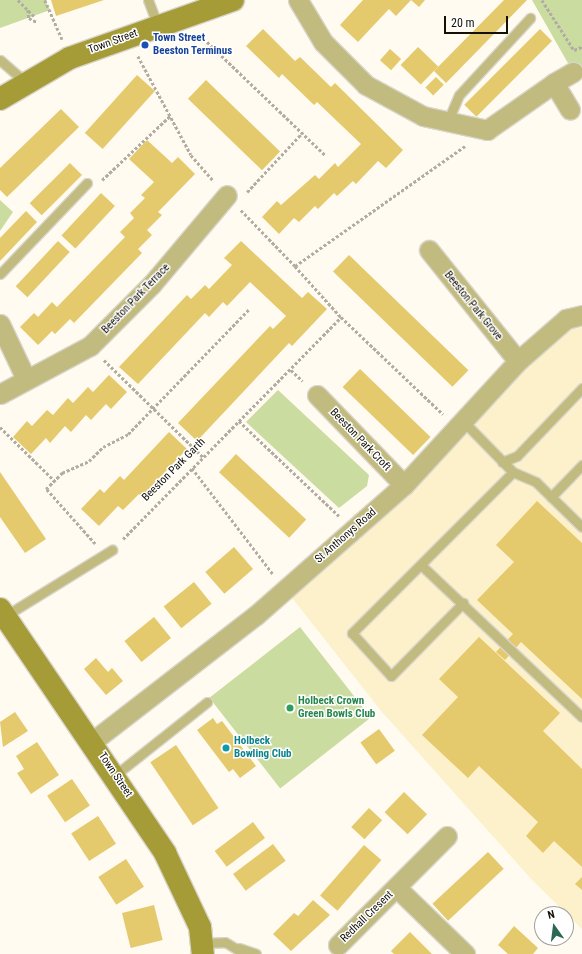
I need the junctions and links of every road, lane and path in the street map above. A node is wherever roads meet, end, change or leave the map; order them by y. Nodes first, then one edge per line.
1 (18, 0) edge
2 (45, 0) edge
3 (148, 0) edge
4 (233, 0) edge
5 (298, 0) edge
6 (542, 0) edge
7 (22, 2) edge
8 (28, 10) junction
9 (34, 16) dead end
10 (181, 18) junction
11 (530, 18) dead end
12 (37, 22) dead end
13 (158, 26) junction
14 (128, 36) junction
15 (582, 47) edge
16 (70, 58) junction
17 (0, 60) edge
18 (573, 72) dead end
19 (25, 82) junction
20 (554, 83) junction
21 (0, 99) edge
22 (570, 110) dead end
23 (170, 116) junction
24 (446, 124) junction
25 (488, 130) junction
26 (302, 133) junction
27 (325, 155) dead end
28 (87, 183) joint
29 (231, 199) junction
30 (429, 250) dead end
31 (295, 266) junction
32 (0, 274) edge
33 (249, 309) dead end
34 (582, 315) edge
35 (341, 317) junction
36 (0, 324) edge
37 (90, 346) junction
38 (518, 361) junction
39 (26, 379) junction
40 (582, 388) edge
41 (0, 394) edge
42 (317, 395) dead end
43 (153, 408) junction
44 (239, 421) junction
45 (460, 424) junction
46 (0, 427) edge
47 (203, 457) junction
48 (502, 462) junction
49 (582, 465) edge
50 (192, 468) junction
51 (513, 472) junction
52 (54, 480) junction
53 (404, 485) junction
54 (551, 497) junction
55 (582, 527) edge
56 (353, 530) junction
57 (108, 552) junction
58 (421, 565) junction
59 (285, 589) junction
60 (463, 603) junction
61 (2, 613) edge
62 (206, 702) dead end
63 (582, 717) edge
64 (93, 741) junction
65 (114, 776) junction
66 (447, 836) dead end
67 (397, 888) junction
68 (225, 942) junction
69 (338, 945) dead end
70 (202, 948) edge
71 (244, 954) edge
72 (256, 954) edge
73 (465, 954) edge

1 - 7 path
2 - 16 path
3 - 13 lane
4 - 10 street, Town Street
5 - 24 street
6 - 15 path
7 - 8 path
8 - 9 path
8 - 12 path
10 - 13 street, Town Street
10 - 26 path
11 - 24 lane
13 - 14 street, Town Street
14 - 16 street, Town Street
14 - 23 path
16 - 19 street, Town Street
17 - 19 lane
18 - 20 street
19 - 21 street, Town Street
20 - 22 street
20 - 25 street
23 - 28 path
23 - 29 path
24 - 25 street
25 - 31 path
26 - 27 path
26 - 29 path
28 - 32 lane
29 - 31 path
29 - 37 street, Beeston Park Terrace
30 - 38 street, Beeston Park Grove
31 - 35 path
33 - 43 path
34 - 38 street, St Anthonys Road
35 - 44 path, Beeston Park Garth
35 - 45 path
36 - 39 street
37 - 39 street, Beeston Park Terrace
37 - 43 path
38 - 45 street, St Anthonys Road
39 - 41 street, Beeston Park Terrace
40 - 48 lane
42 - 53 street, Beeston Park Croft
43 - 47 path
43 - 52 path
44 - 47 path, Beeston Park Garth
44 - 56 path
45 - 48 lane
45 - 53 street, St Anthonys Road
46 - 52 path
47 - 50 path, Beeston Park Garth
48 - 51 lane
49 - 54 lane
50 - 57 path, Beeston Park Garth
50 - 59 path
51 - 54 lane
51 - 58 lane
52 - 57 path
53 - 56 street, St Anthonys Road
54 - 55 lane
56 - 59 street, St Anthonys Road
57 - 61 lane
58 - 60 lane
58 - 60 lane
59 - 64 street, St Anthonys Road
60 - 63 lane
61 - 64 street, Town Street
62 - 65 lane
64 - 65 street, Town Street
65 - 70 street, Town Street
66 - 67 street, Redhall Cresent
67 - 69 street, Redhall Cresent
67 - 73 street, Redhall Cresent
68 - 70 lane
68 - 71 lane
68 - 72 lane

